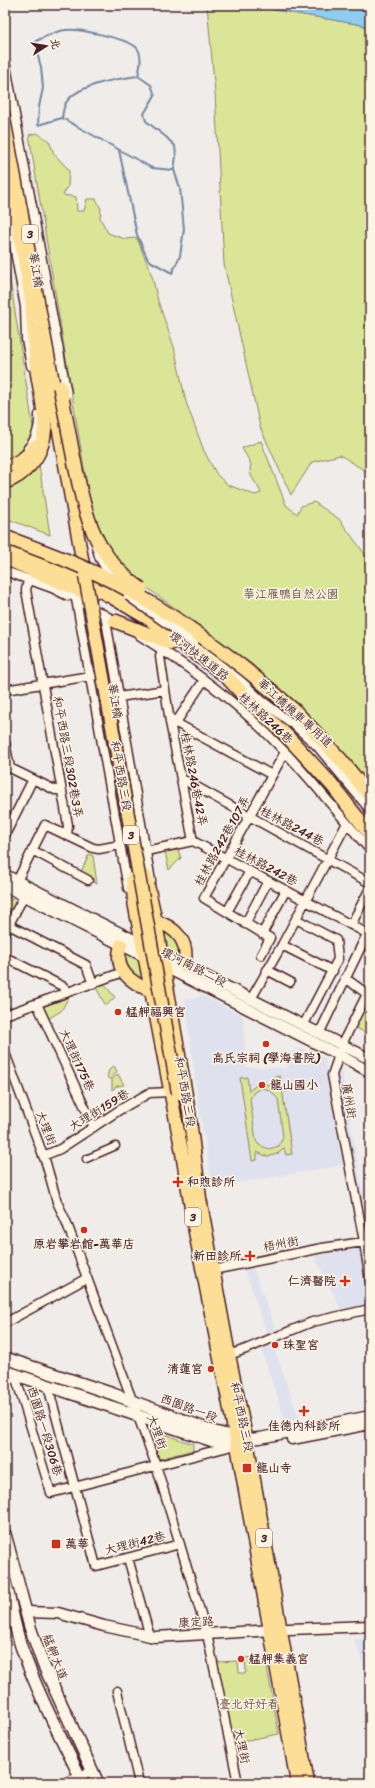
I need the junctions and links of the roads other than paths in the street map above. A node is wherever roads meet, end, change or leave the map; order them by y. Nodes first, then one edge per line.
1 (5, 60) edge
2 (5, 98) edge
3 (5, 154) edge
4 (5, 195) edge
5 (32, 306) junction
6 (48, 338) junction
7 (48, 371) junction
8 (44, 421) junction
9 (5, 462) edge
10 (5, 467) edge
11 (5, 482) edge
12 (5, 536) edge
13 (5, 547) edge
14 (5, 558) edge
15 (5, 563) edge
16 (5, 571) edge
17 (85, 576) junction
18 (28, 580) junction
19 (55, 581) junction
20 (76, 599) junction
21 (110, 618) junction
22 (187, 626) junction
23 (167, 647) junction
24 (92, 674) junction
25 (204, 680) junction
26 (42, 684) junction
27 (5, 690) edge
28 (165, 690) junction
29 (119, 698) junction
30 (250, 702) junction
31 (170, 722) junction
32 (5, 742) edge
33 (285, 752) junction
34 (272, 775) junction
35 (33, 779) junction
36 (182, 780) junction
37 (61, 790) junction
38 (370, 796) edge
39 (370, 810) edge
40 (250, 817) junction
41 (347, 823) junction
42 (370, 834) edge
43 (5, 835) edge
44 (67, 835) junction
45 (194, 841) junction
46 (120, 845) junction
47 (32, 850) junction
48 (370, 850) edge
49 (146, 851) junction
50 (227, 859) junction
51 (328, 859) junction
52 (250, 871) junction
53 (5, 875) edge
54 (146, 876) joint
55 (132, 879) joint
56 (88, 880) dead end
57 (268, 881) junction
58 (17, 882) junction
59 (370, 882) edge
60 (5, 886) edge
61 (370, 888) edge
62 (286, 890) junction
63 (24, 896) junction
64 (151, 898) junction
65 (306, 900) junction
66 (134, 902) junction
67 (227, 912) junction
68 (296, 919) junction
69 (155, 920) junction
70 (245, 924) junction
71 (351, 925) junction
72 (7, 929) edge
73 (262, 934) junction
74 (368, 934) edge
75 (142, 944) junction
76 (282, 944) junction
77 (121, 945) junction
78 (160, 953) junction
79 (261, 955) dead end
80 (5, 957) edge
81 (145, 957) junction
82 (184, 965) junction
83 (162, 966) junction
84 (267, 970) junction
85 (333, 971) junction
86 (123, 972) junction
87 (345, 978) junction
88 (290, 982) dead end
89 (93, 984) junction
90 (151, 990) junction
91 (67, 992) junction
92 (369, 995) edge
93 (251, 999) junction
94 (37, 1004) junction
95 (5, 1015) edge
96 (303, 1026) junction
97 (319, 1034) junction
98 (344, 1045) junction
99 (5, 1054) edge
100 (340, 1055) junction
101 (370, 1059) edge
102 (370, 1072) edge
103 (174, 1092) junction
104 (94, 1127) junction
105 (116, 1146) dead end
106 (187, 1146) junction
107 (43, 1156) junction
108 (86, 1159) dead end
109 (367, 1241) edge
110 (214, 1270) junction
111 (87, 1278) junction
112 (370, 1281) edge
113 (205, 1286) junction
114 (370, 1309) edge
115 (5, 1322) edge
116 (229, 1355) junction
117 (5, 1358) edge
118 (10, 1373) edge
119 (48, 1386) junction
120 (133, 1402) junction
121 (138, 1415) junction
122 (370, 1416) edge
123 (370, 1424) edge
124 (242, 1442) junction
125 (156, 1465) junction
126 (75, 1487) junction
127 (5, 1534) edge
128 (180, 1544) junction
129 (128, 1558) junction
130 (5, 1580) edge
131 (8, 1608) edge
132 (26, 1612) junction
133 (370, 1626) edge
134 (275, 1630) junction
135 (207, 1634) junction
136 (150, 1637) junction
137 (117, 1691) dead end
138 (92, 1771) junction
139 (81, 1780) edge
140 (64, 1783) edge
141 (98, 1783) edge
142 (139, 1783) edge
143 (238, 1783) edge
144 (297, 1783) edge
145 (308, 1783) edge

1 - 39 street, 華江橋機車專用道, bridge
2 - 6 main road, 華江橋 / 3
3 - 5 main road, 華江橋 / 3
4 - 9 street
5 - 7 main road, 華江橋 / 3
5 - 8 highway
6 - 7 main road, 華江橋 / 3
6 - 22 highway, bridge
7 - 17 main road, 華江橋 / 3, bridge
8 - 10 highway
8 - 11 highway
12 - 22 highway, 環河快速道路, bridge
13 - 30 highway, 環河快速道路
14 - 19 highway
15 - 19 street
16 - 18 street
17 - 54 main road, 華江橋 / 3, bridge
17 - 55 main road, 華江橋 / 3, bridge
17 - 103 main road, 和平西路三段 / 3, bridge
18 - 20 street
18 - 26 street, 和平西路三段302巷3弄
19 - 20 street
19 - 23 highway
20 - 21 street
20 - 24 street, 和平西路三段
21 - 23 highway
21 - 29 street, 和平西路三段
22 - 38 highway, 環河快速道路, bridge
23 - 25 street, 桂林路246巷
23 - 28 street, 桂林路246巷42弄
23 - 30 highway
24 - 26 street
24 - 46 street, 和平西路三段
25 - 31 street
25 - 33 street, 桂林路246巷
26 - 27 street
26 - 37 street, 和平西路三段302巷3弄
28 - 29 street
28 - 31 street, 桂林路246巷42弄
29 - 49 street, 和平西路三段
30 - 42 highway, 環河快速道路
31 - 34 street, 桂林路246巷42弄
31 - 36 street, 桂林路246巷42弄
32 - 35 street
33 - 34 street, 桂林路242巷107弄
33 - 41 street, 桂林路246巷
34 - 40 street, 桂林路242巷107弄
35 - 37 street
35 - 43 street
36 - 40 street, 桂林路244巷
36 - 45 street, 桂林路246巷42弄
37 - 44 street, 和平西路三段302巷3弄
40 - 50 street, 桂林路242巷107弄
40 - 51 street, 桂林路244巷
41 - 48 street, 桂林路246巷
41 - 51 street
44 - 46 street
44 - 47 street
45 - 49 street
45 - 50 street, 桂林路242巷
46 - 66 street, 和平西路三段
47 - 56 street
47 - 58 street
49 - 64 street, 和平西路三段
50 - 52 street, 桂林路242巷
50 - 67 street, 桂林路242巷107弄
51 - 59 street, 桂林路244巷
51 - 65 street
52 - 57 street, 桂林路242巷
52 - 67 street
53 - 58 street, 環河南路二段
54 - 64 main road, 和平西路三段 / 3
55 - 66 main road, 和平西路三段 / 3
57 - 62 street, 桂林路242巷
57 - 70 street
58 - 75 street, 環河南路二段
60 - 63 street, 環河南路二段
61 - 71 street
62 - 65 street, 桂林路242巷
62 - 73 street
63 - 72 street
63 - 77 street, 環河南路二段
64 - 69 main road, 和平西路三段 / 3
65 - 68 street
65 - 71 street, 桂林路242巷
66 - 75 main road, 和平西路三段 / 3
67 - 70 street, 桂林路242巷107弄
68 - 76 street
68 - 85 street
69 - 78 main road, 和平西路三段 / 3
69 - 82 main road
70 - 73 street, 桂林路242巷107弄
71 - 74 street, 桂林路242巷
72 - 89 street
73 - 79 street
74 - 87 street
75 - 78 street, 環河南路二段
75 - 81 main road, 和平西路三段 / 3
76 - 84 street
76 - 85 street
77 - 81 street, 環河南路二段
77 - 86 main road
78 - 82 street, 環河南路二段
78 - 83 main road, 和平西路三段 / 3
80 - 91 street
81 - 83 street, 環河南路二段
81 - 90 main road, 和平西路三段 / 3
82 - 93 street, 環河南路二段
83 - 100 street, 環河南路二段
83 - 106 main road, 和平西路三段 / 3
84 - 88 street
84 - 93 street
85 - 96 street
86 - 89 street
86 - 90 main road
87 - 92 street
87 - 97 street
89 - 91 street
90 - 103 main road, 和平西路三段 / 3
91 - 94 street
92 - 98 street, 廣州街
93 - 96 street, 環河南路二段
94 - 95 street
94 - 104 street, 大理街175巷
96 - 97 street, 環河南路二段
97 - 98 street, 環河南路二段
98 - 100 street, 廣州街
98 - 101 street, 環河南路二段
99 - 107 street, 大理街
100 - 102 street, 環河南路二段
100 - 109 street, 廣州街
103 - 104 street, 大理街159巷
103 - 106 main road, 和平西路三段 / 3
104 - 107 street, 大理街159巷
105 - 108 street
106 - 110 main road, 和平西路三段 / 3
106 - 113 main road, 和平西路三段 / 3
107 - 111 street, 大理街
109 - 110 street, 梧州街
109 - 112 street, 廣州街
110 - 113 street
110 - 116 main road, 和平西路三段 / 3
111 - 115 street
111 - 120 street, 大理街
113 - 124 main road, 和平西路三段 / 3
114 - 116 street
116 - 124 main road, 和平西路三段 / 3
117 - 120 main road, 西園路一段
118 - 119 main road, 西園路一段
118 - 126 street, 西園路一段306巷
119 - 121 main road, 西園路一段
119 - 126 street
120 - 121 street, 大理街
120 - 124 main road, 西園路一段
121 - 124 main road, 西園路一段
121 - 125 street, 大理街
122 - 124 street, 西園路一段
123 - 124 street, 西園路一段
124 - 125 street, 西園路一段
124 - 134 main road, 和平西路三段 / 3
125 - 126 street, 西園路一段
125 - 128 street, 大理街
126 - 129 street, 大理街42巷
127 - 132 main road, 艋舺大道
128 - 129 street, 大理街42巷
128 - 135 street, 大理街
129 - 136 street
130 - 131 main road
131 - 132 main road
131 - 139 main road
132 - 136 street, 康定路
132 - 138 main road, 艋舺大道
133 - 134 street, 康定路
134 - 135 street, 康定路
134 - 144 main road, 和平西路三段 / 3
134 - 145 main road, 和平西路三段 / 3
135 - 136 street, 康定路
135 - 143 street, 大理街
137 - 142 street
138 - 139 street
138 - 141 main road, 艋舺大道
139 - 140 street

